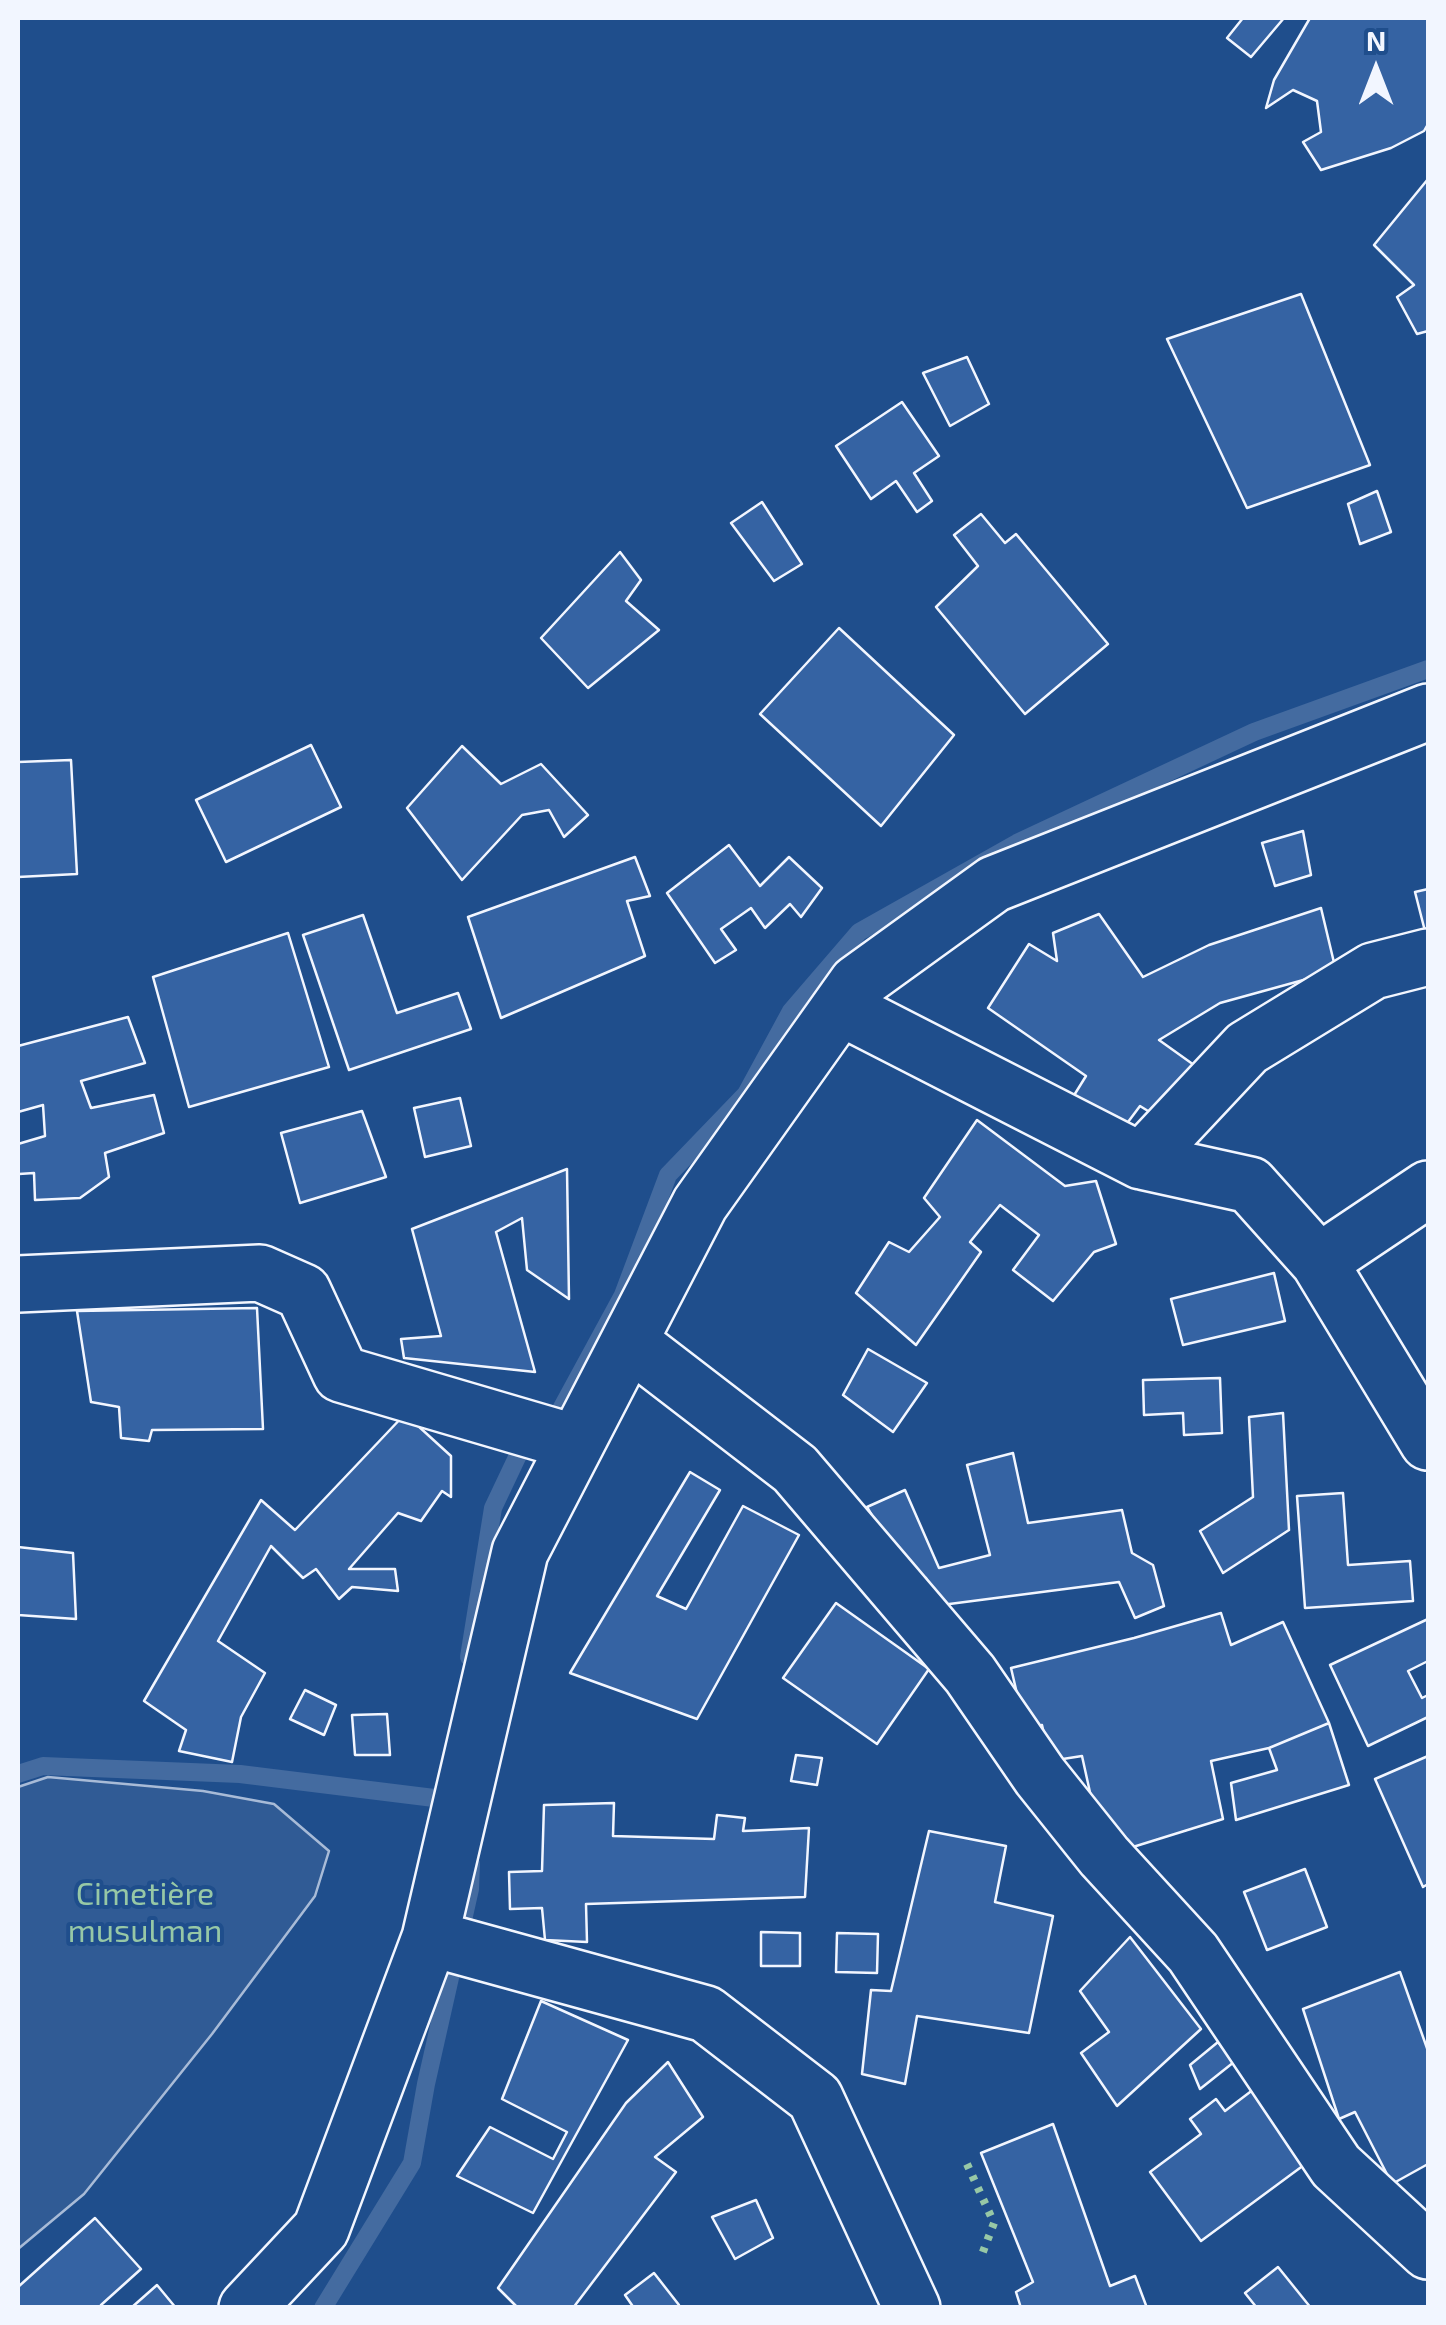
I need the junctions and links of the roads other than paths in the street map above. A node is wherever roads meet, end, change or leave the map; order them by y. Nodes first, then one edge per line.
1 (1428, 712) edge
2 (1428, 957) edge
3 (840, 1006) junction
4 (1141, 1161) junction
5 (1428, 1189) edge
6 (1318, 1262) junction
7 (18, 1284) edge
8 (630, 1342) junction
9 (1428, 1442) edge
10 (576, 1443) junction
11 (430, 1938) junction
12 (1428, 2251) edge
13 (248, 2308) edge
14 (912, 2308) edge

1 - 3 street
2 - 4 street
3 - 4 street
3 - 8 street
4 - 6 street
5 - 6 street
6 - 9 street
7 - 10 street
8 - 10 street
8 - 12 street
10 - 11 street
11 - 13 street
11 - 14 street

